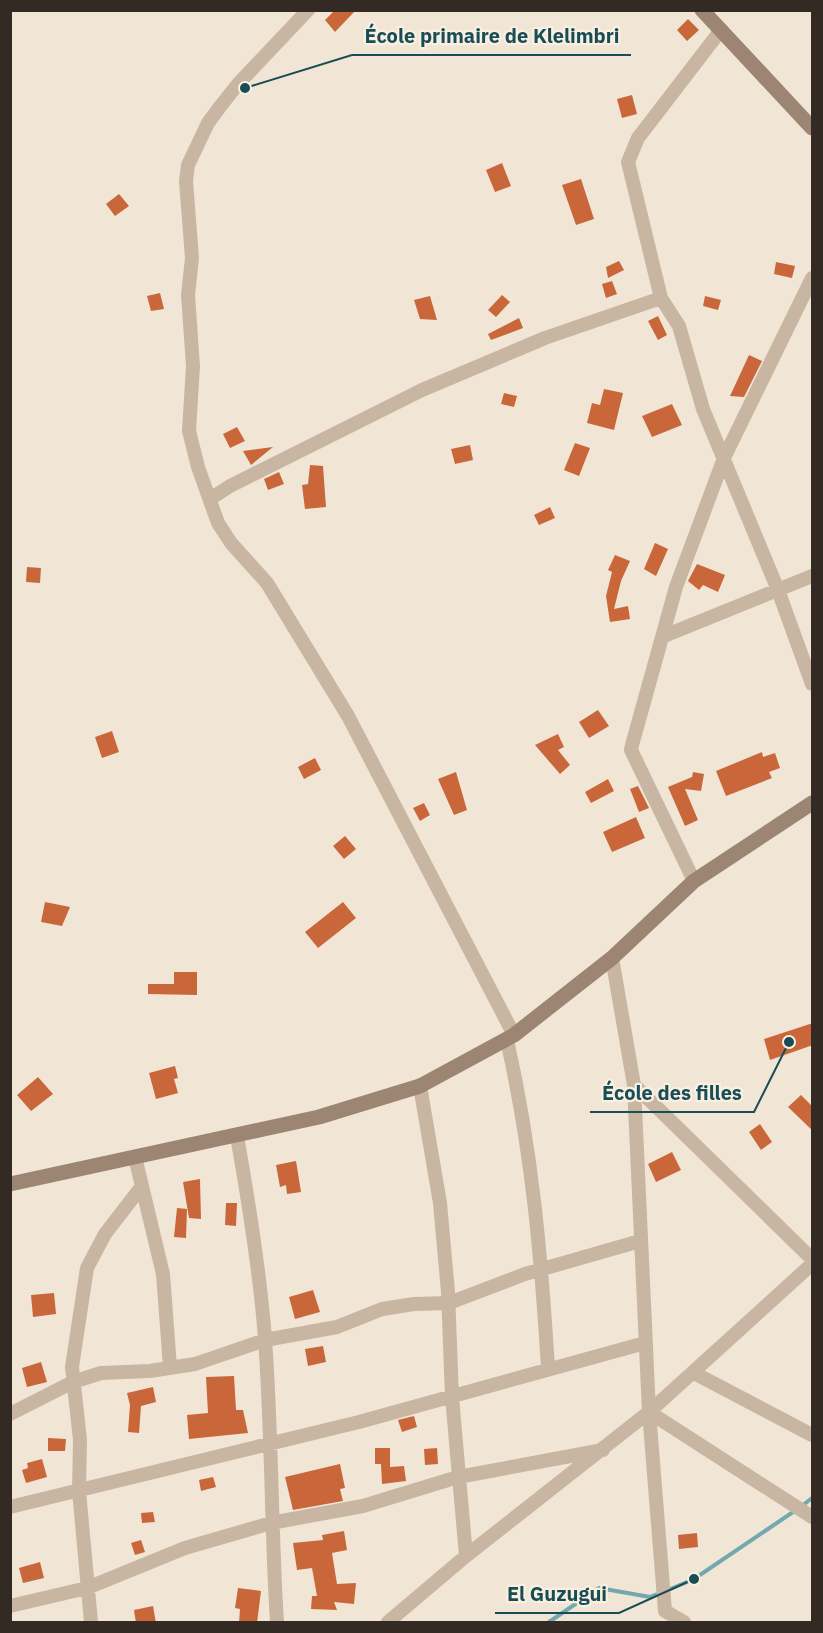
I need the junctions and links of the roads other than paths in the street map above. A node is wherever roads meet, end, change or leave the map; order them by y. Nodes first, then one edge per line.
1 (308, 10) edge
2 (702, 10) edge
3 (721, 30) junction
4 (813, 128) edge
5 (813, 278) edge
6 (661, 298) junction
7 (724, 458) junction
8 (210, 499) junction
9 (813, 576) edge
10 (778, 590) junction
11 (664, 636) junction
12 (813, 684) edge
13 (813, 803) edge
14 (694, 880) junction
15 (612, 958) junction
16 (511, 1037) junction
17 (634, 1085) junction
18 (420, 1086) junction
19 (237, 1136) junction
20 (135, 1156) junction
21 (10, 1184) edge
22 (142, 1186) junction
23 (640, 1241) junction
24 (813, 1259) edge
25 (813, 1264) edge
26 (542, 1270) junction
27 (449, 1303) junction
28 (265, 1340) junction
29 (645, 1343) junction
30 (171, 1367) junction
31 (548, 1368) junction
32 (694, 1373) junction
33 (73, 1382) junction
34 (452, 1397) junction
35 (649, 1412) junction
36 (10, 1414) edge
37 (813, 1435) edge
38 (269, 1442) junction
39 (603, 1450) junction
40 (458, 1477) junction
41 (79, 1491) junction
42 (10, 1507) edge
43 (813, 1517) edge
44 (271, 1523) junction
45 (466, 1556) junction
46 (87, 1588) junction
47 (10, 1606) edge
48 (665, 1617) edge
49 (91, 1623) edge
50 (277, 1623) edge
51 (388, 1623) edge
52 (684, 1623) edge

1 - 8 street
2 - 3 street
3 - 4 street
3 - 6 street
5 - 7 street
6 - 7 street
6 - 8 street
7 - 10 street
7 - 11 street
8 - 16 street
9 - 10 street
10 - 11 street
10 - 12 street
11 - 14 street
13 - 14 street
14 - 15 street
15 - 16 street
15 - 17 street
16 - 18 street
16 - 26 street
17 - 23 street
17 - 24 street
18 - 19 street
18 - 27 street
19 - 20 street
19 - 28 street
20 - 21 street
20 - 22 street
22 - 30 street
22 - 33 street
23 - 26 street
23 - 29 street
25 - 32 street
26 - 27 street
26 - 31 street
27 - 28 street
27 - 34 street
28 - 30 street
28 - 38 street
29 - 31 street
29 - 35 street
30 - 33 street
31 - 34 street
32 - 35 street
32 - 37 street
33 - 36 street
33 - 41 street
34 - 38 street
34 - 40 street
35 - 39 street
35 - 43 street
35 - 48 street
38 - 41 street
38 - 44 street
39 - 40 street
39 - 45 street
40 - 44 street
40 - 45 street
41 - 42 street
41 - 46 street
44 - 46 street
44 - 50 street
45 - 51 street
46 - 47 street
46 - 49 street
48 - 52 street

